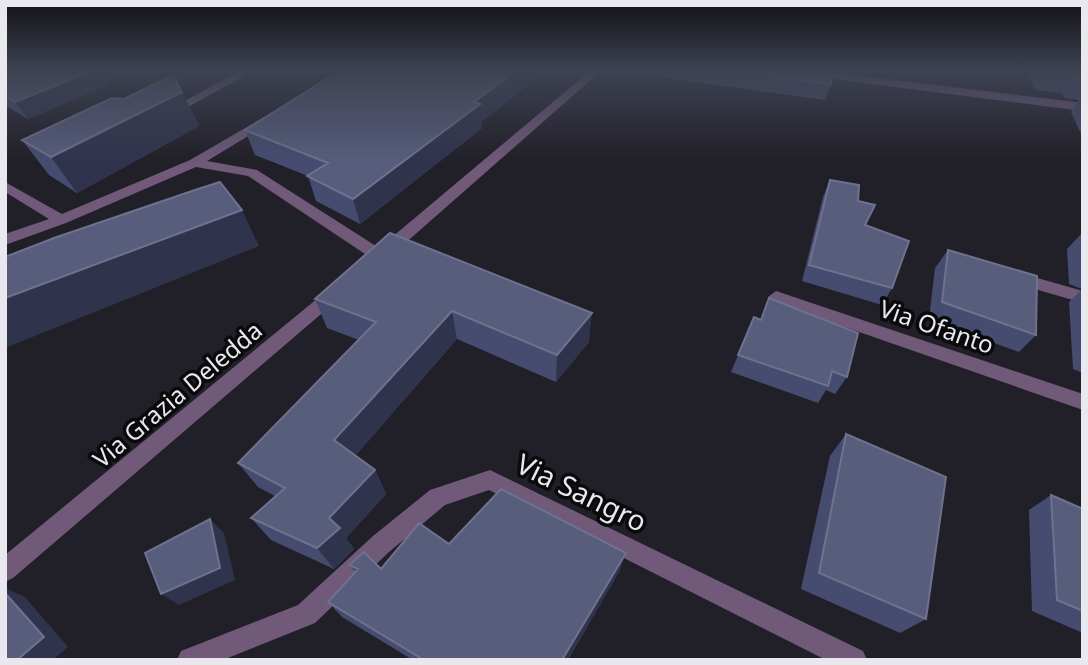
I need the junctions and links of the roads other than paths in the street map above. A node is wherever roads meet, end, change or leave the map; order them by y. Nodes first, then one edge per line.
1 (190, 101) edge
2 (561, 101) edge
3 (1035, 101) edge
4 (1083, 107) edge
5 (277, 113) edge
6 (151, 121) edge
7 (195, 163) junction
8 (6, 188) edge
9 (61, 220) junction
10 (5, 240) edge
11 (1034, 282) edge
12 (348, 283) edge
13 (776, 297) edge
14 (1083, 297) edge
15 (1083, 402) edge
16 (5, 570) edge
17 (191, 660) edge
18 (855, 660) edge

1 - 6 street
2 - 7 street
3 - 4 street
5 - 7 street
7 - 9 street
8 - 9 street
9 - 10 street
11 - 14 street
12 - 16 street, Via Grazia Deledda
13 - 15 street, Via Ofanto
17 - 18 street, Via Sangro

